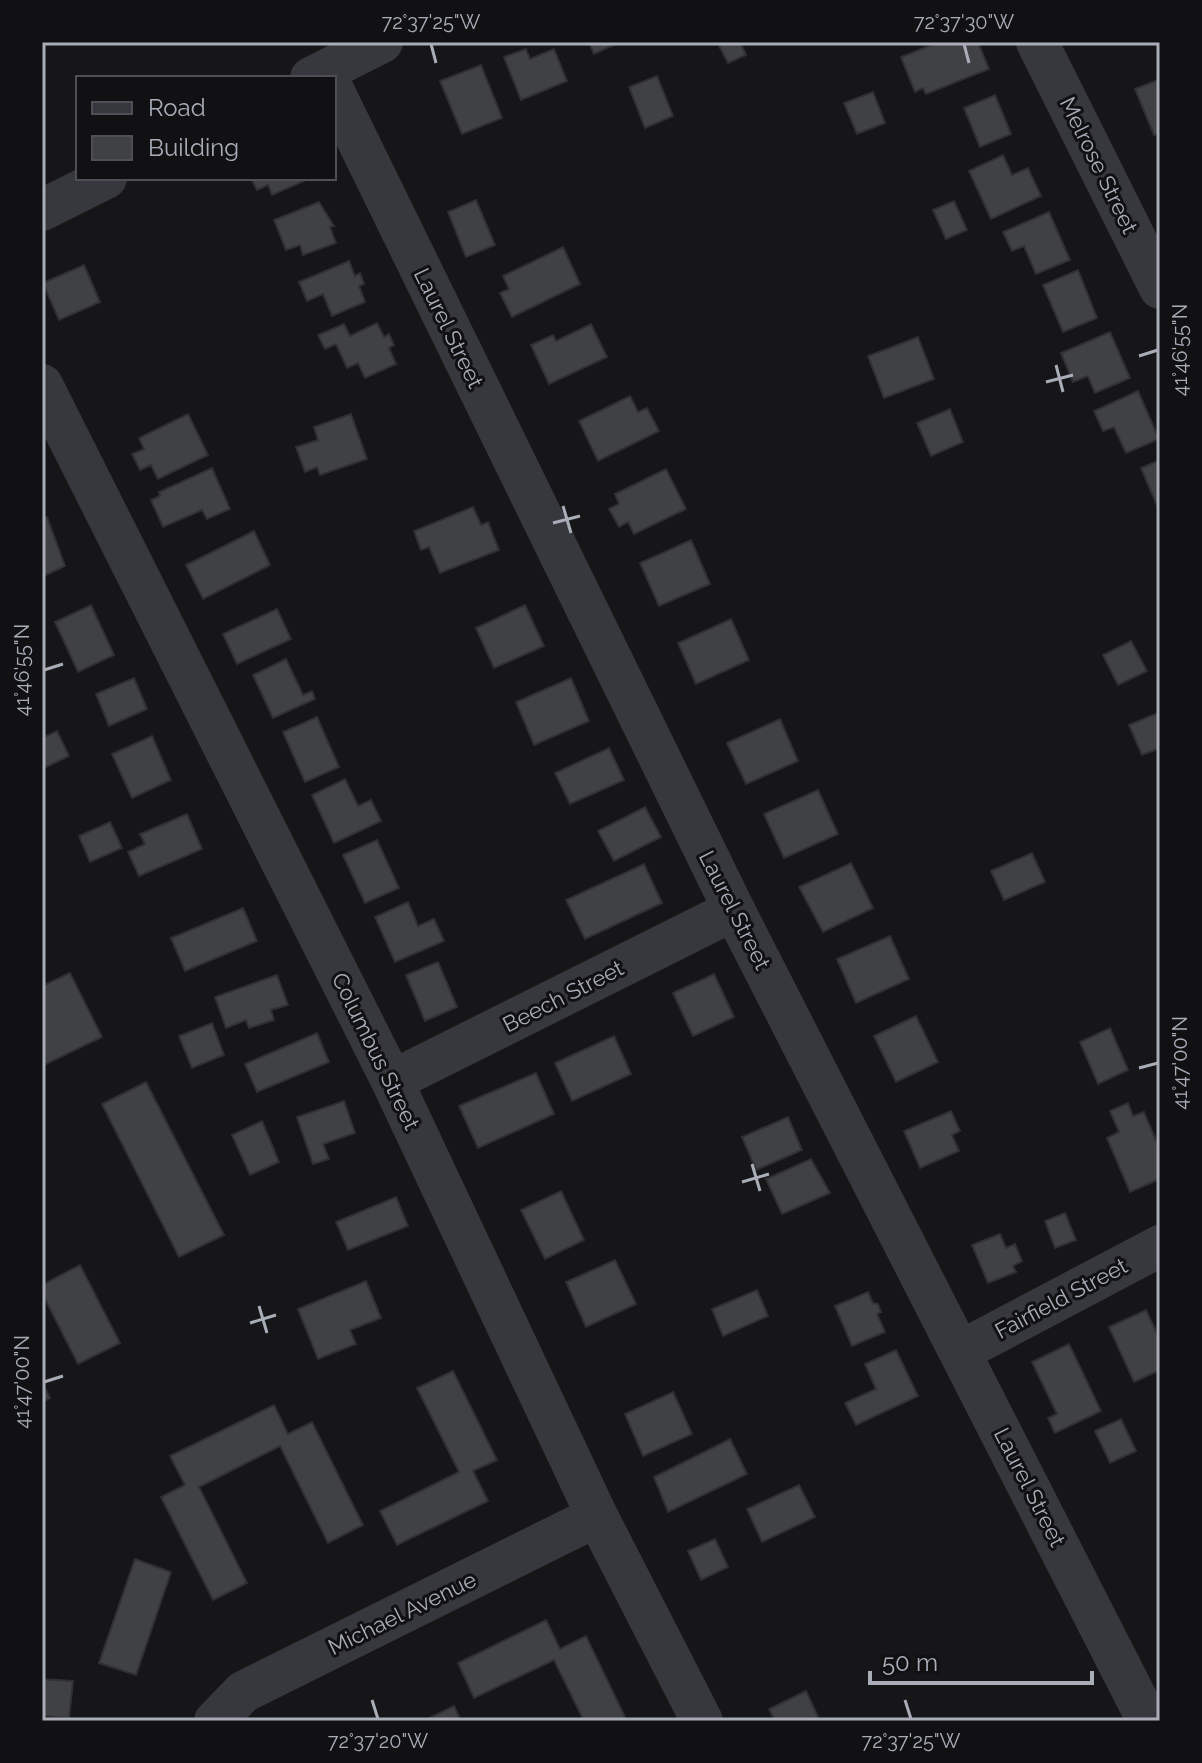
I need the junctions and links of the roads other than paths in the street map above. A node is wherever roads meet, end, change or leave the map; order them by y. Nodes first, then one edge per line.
1 (382, 42) edge
2 (1037, 42) edge
3 (330, 76) edge
4 (336, 104) edge
5 (102, 180) edge
6 (42, 210) edge
7 (1160, 288) edge
8 (42, 385) edge
9 (734, 910) junction
10 (392, 1081) junction
11 (1160, 1246) edge
12 (961, 1351) junction
13 (597, 1516) junction
14 (215, 1721) edge
15 (702, 1721) edge
16 (1148, 1721) edge

1 - 3 street
2 - 7 street, Melrose Street
4 - 9 street, Laurel Street
5 - 6 street
8 - 10 street, Columbus Street
9 - 10 street, Beech Street
9 - 12 street, Laurel Street
10 - 13 street, Columbus Street
11 - 12 street, Fairfield Street
12 - 16 street, Laurel Street
13 - 14 street, Michael Avenue
13 - 15 street, Columbus Street

